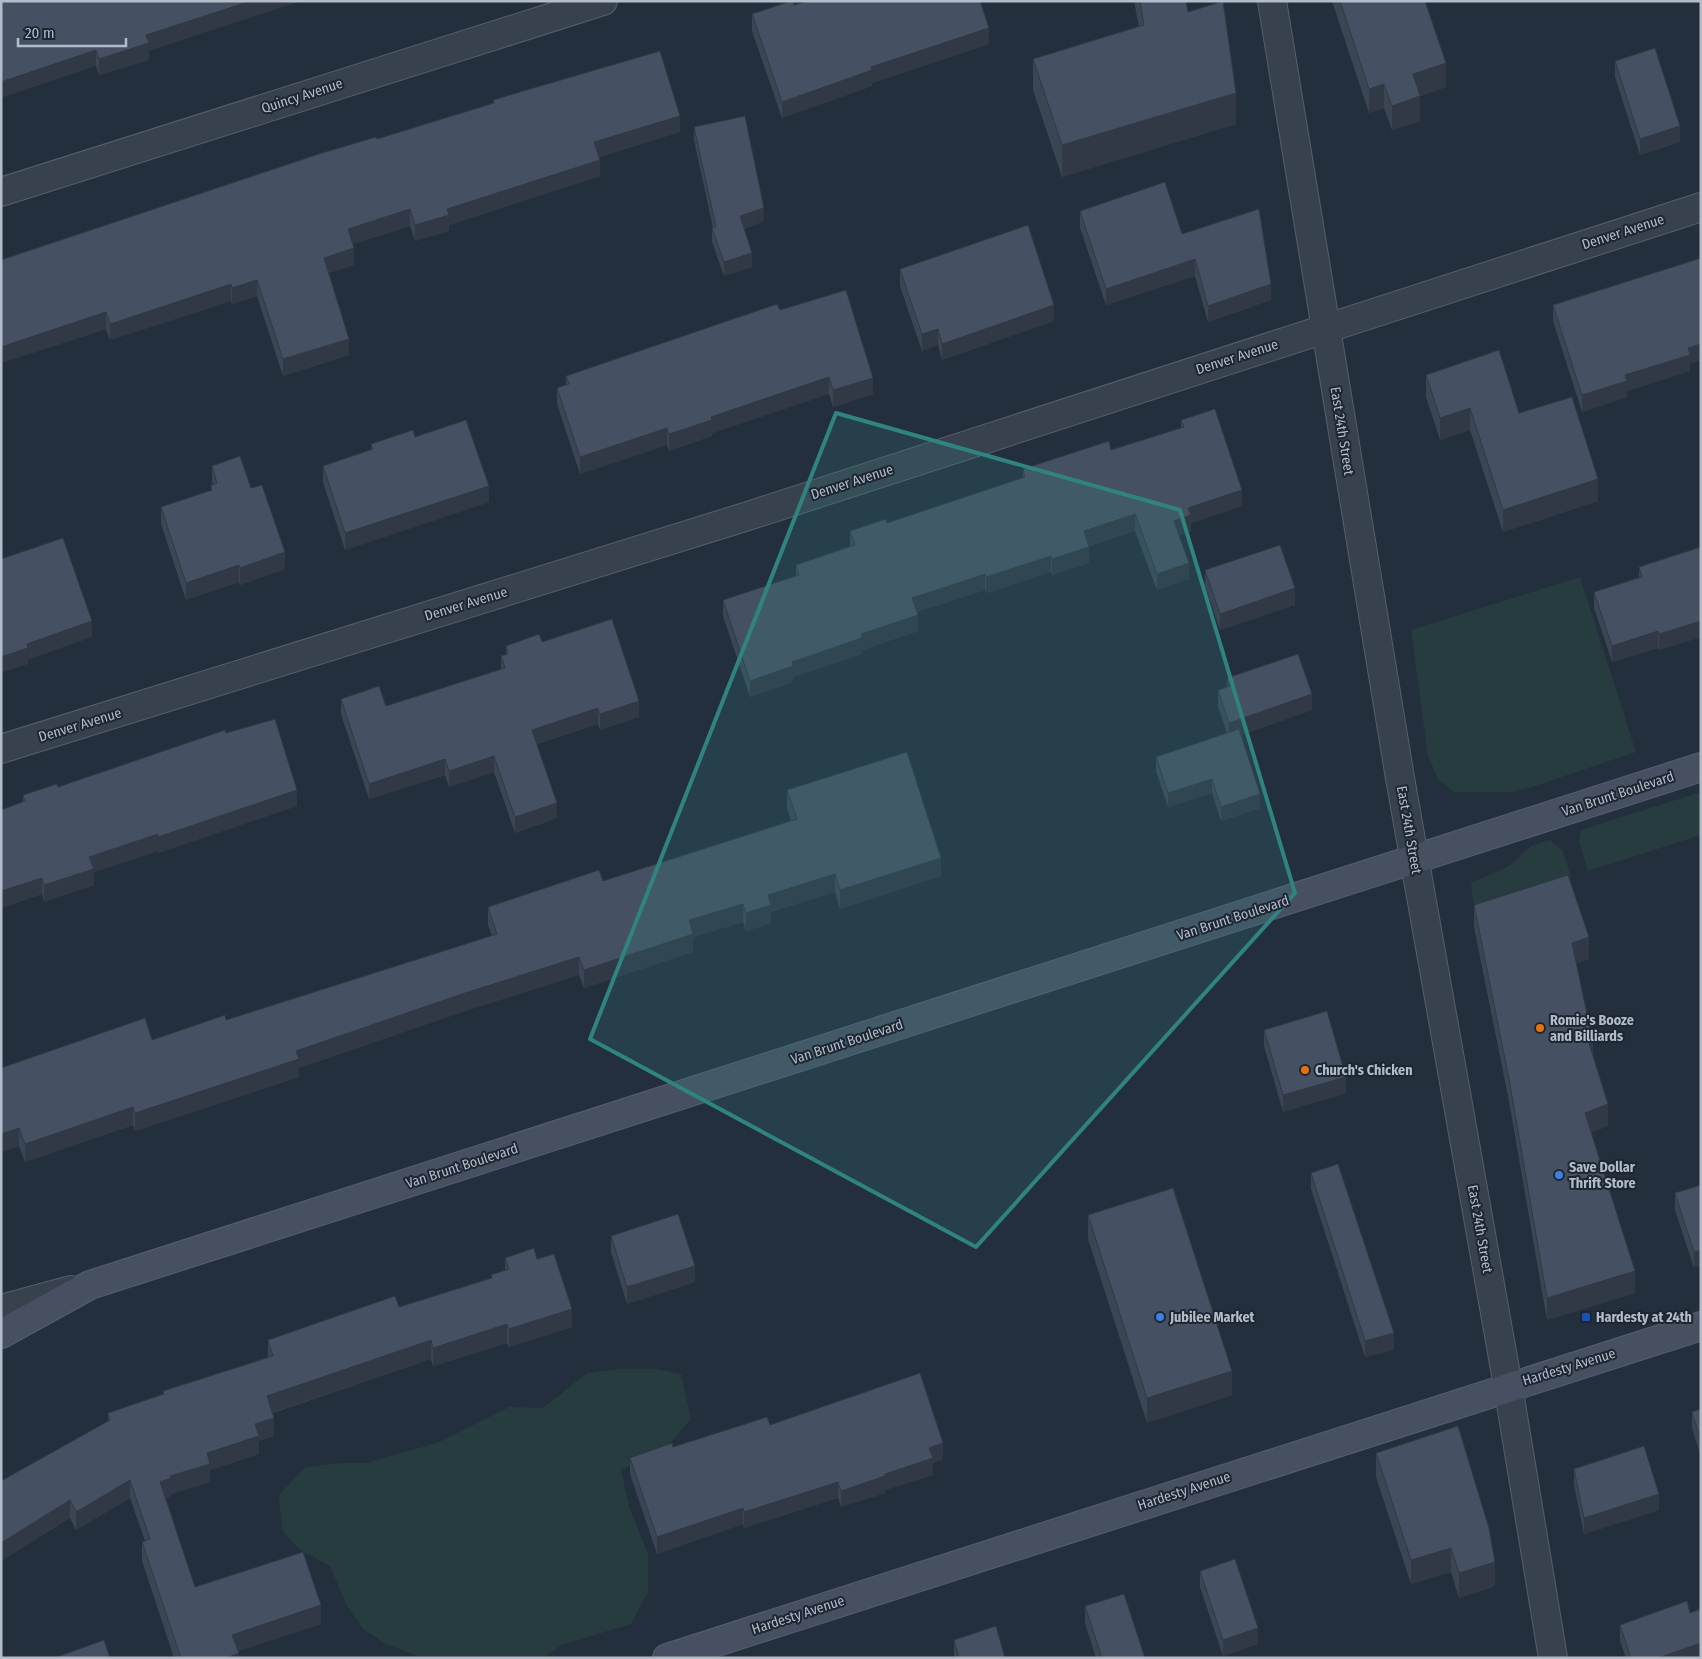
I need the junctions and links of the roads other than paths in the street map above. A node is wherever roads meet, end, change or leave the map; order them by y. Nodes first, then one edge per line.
1 (603, 1) edge
2 (1272, 1) edge
3 (1, 192) edge
4 (1701, 207) edge
5 (1325, 329) junction
6 (1, 749) edge
7 (1701, 767) edge
8 (1414, 860) junction
9 (90, 1285) junction
10 (1, 1309) edge
11 (1701, 1326) edge
12 (1, 1334) edge
13 (1508, 1386) junction
14 (667, 1658) edge
15 (1553, 1658) edge

1 - 3 street, Quincy Avenue
2 - 5 street, East 24th Street
4 - 5 street, Denver Avenue
5 - 6 street, Denver Avenue
5 - 8 street, East 24th Street
7 - 8 street, Van Brunt Boulevard
8 - 9 street, Van Brunt Boulevard
8 - 13 street, East 24th Street
9 - 10 street
9 - 12 street, Van Brunt Boulevard
11 - 13 street, Hardesty Avenue
13 - 14 street, Hardesty Avenue
13 - 15 street, East 24th Street

